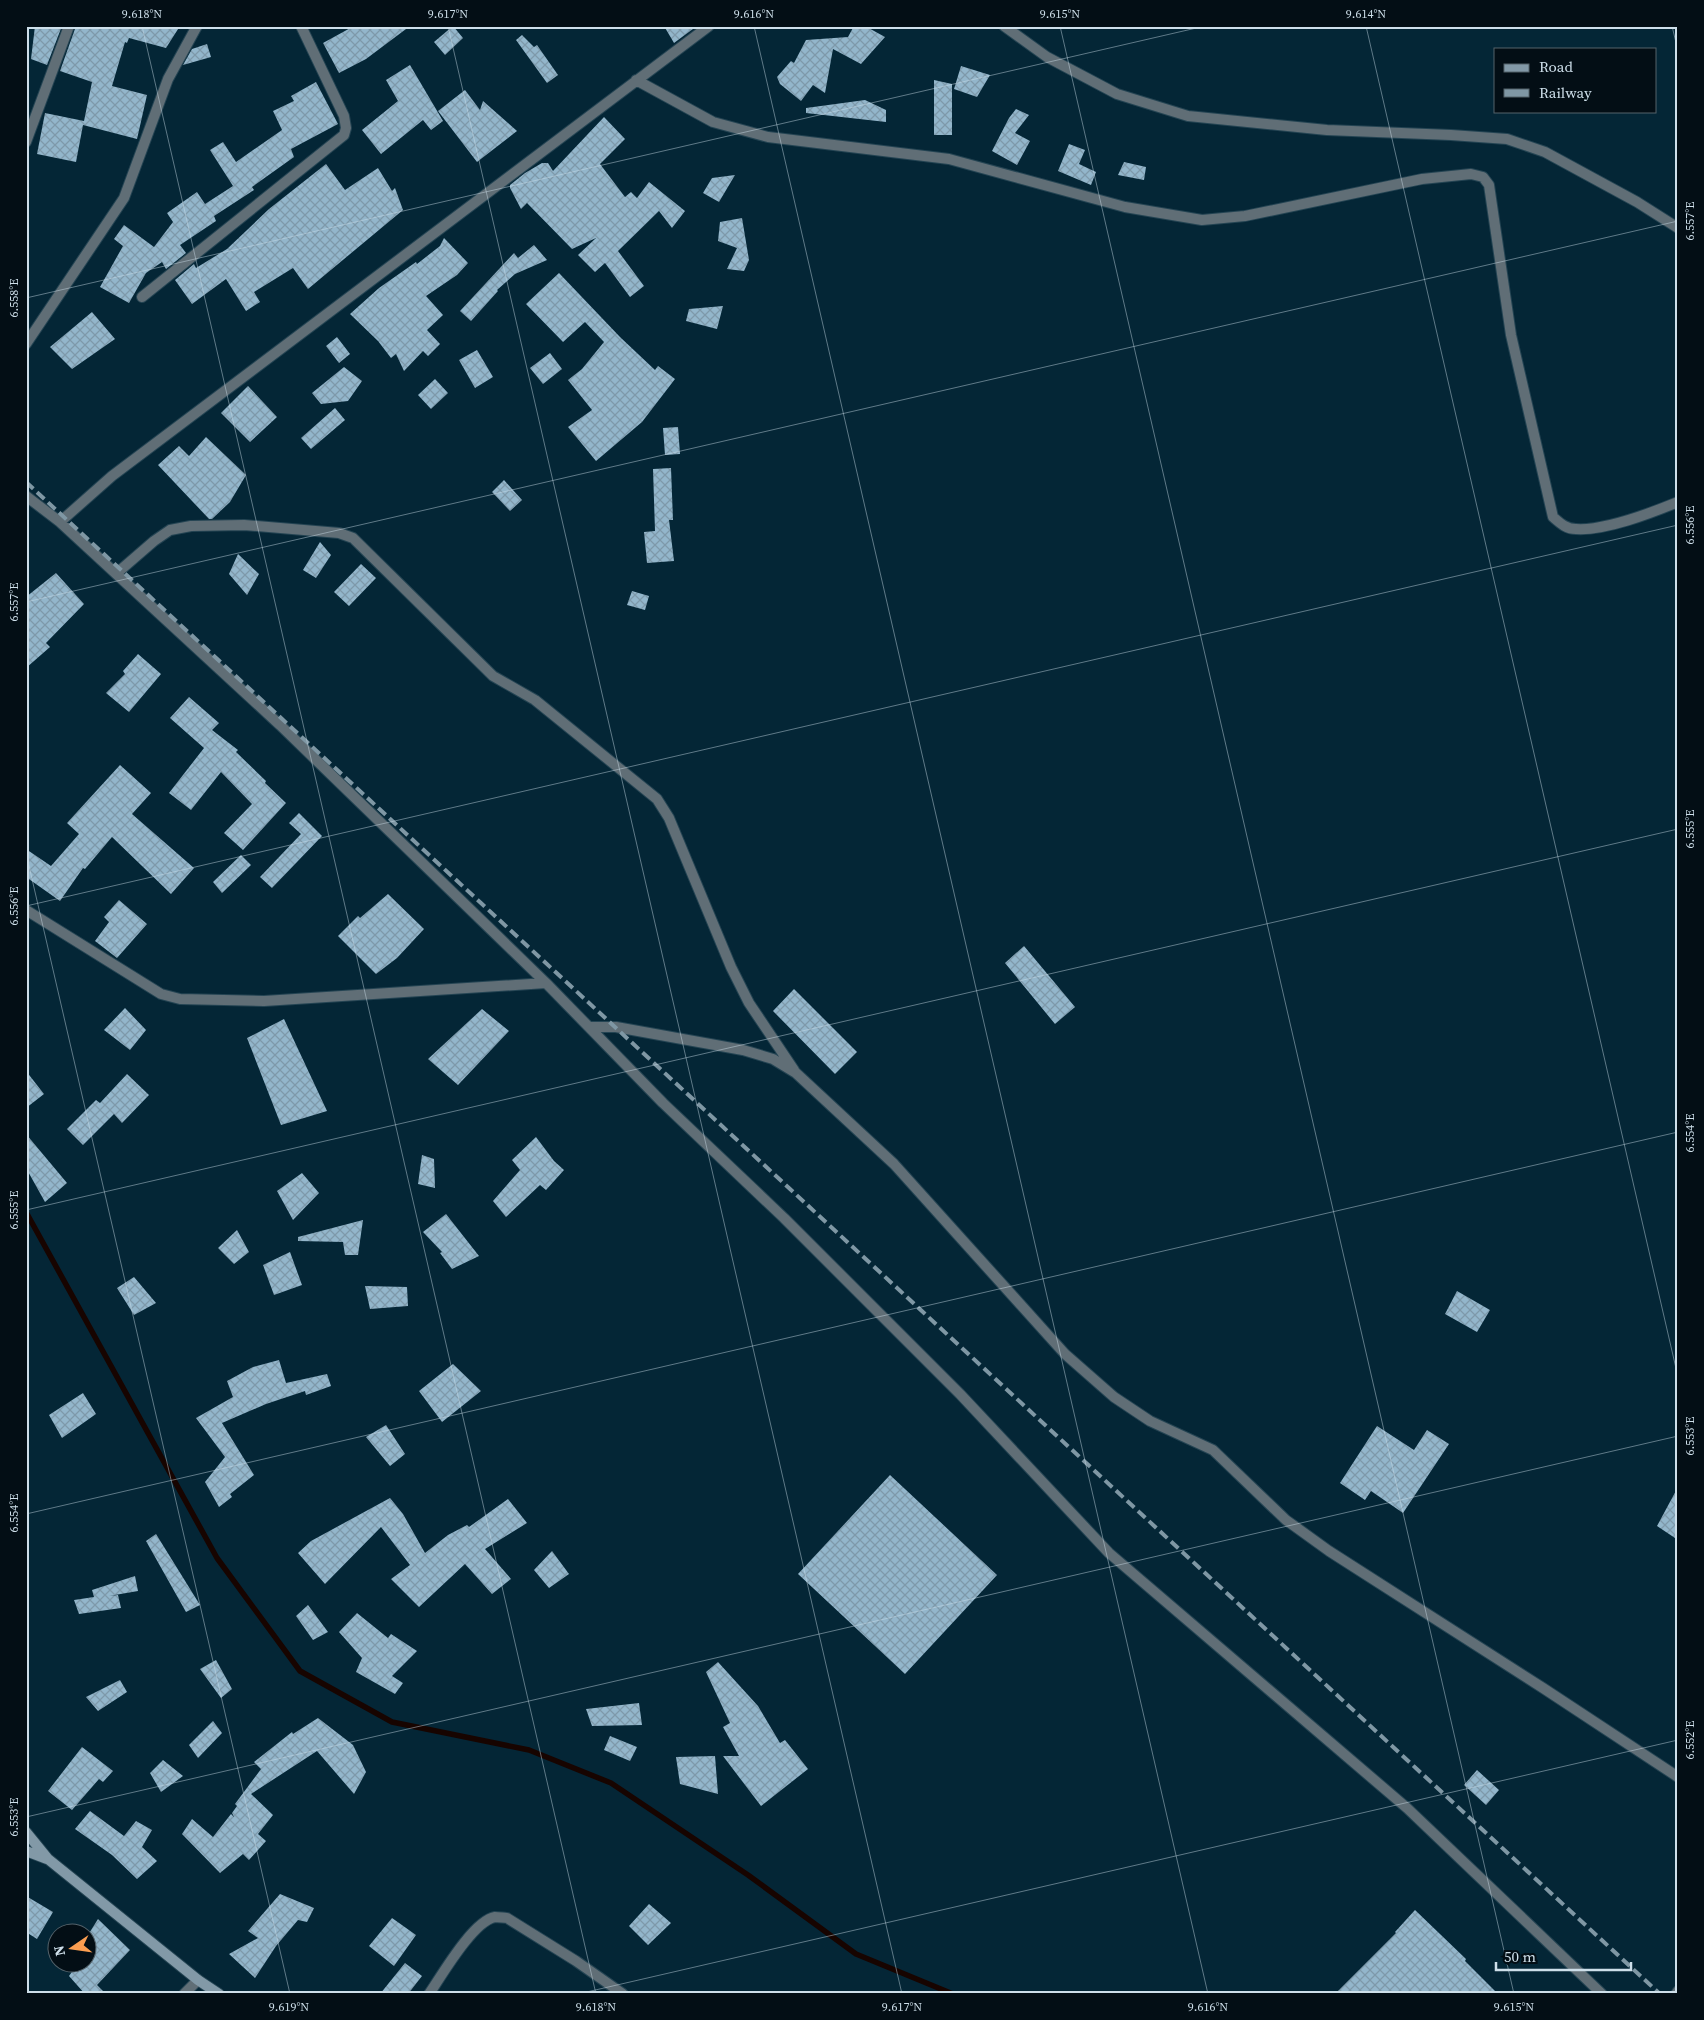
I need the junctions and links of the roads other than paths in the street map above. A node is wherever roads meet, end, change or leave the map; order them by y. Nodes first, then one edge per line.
1 (69, 26) edge
2 (197, 26) edge
3 (301, 26) edge
4 (708, 26) edge
5 (1004, 26) edge
6 (636, 80) junction
7 (26, 142) edge
8 (1678, 228) edge
9 (142, 297) dead end
10 (26, 344) edge
11 (26, 496) edge
12 (1678, 502) edge
13 (60, 522) junction
14 (117, 574) junction
15 (26, 910) edge
16 (546, 983) junction
17 (589, 1027) junction
18 (796, 1073) junction
19 (1678, 1777) edge
20 (26, 1832) edge
21 (26, 1851) edge
22 (48, 1859) junction
23 (198, 1980) junction
24 (184, 1994) edge
25 (219, 1994) edge
26 (429, 1994) edge
27 (623, 1994) edge
28 (1602, 1994) edge

1 - 7 street
2 - 10 street
3 - 9 street
4 - 6 street
5 - 8 street
6 - 12 street
6 - 13 street
11 - 13 street
13 - 14 street
14 - 16 street
14 - 18 street
15 - 16 street
16 - 17 street
17 - 18 street
17 - 28 street
18 - 19 street
20 - 22 main road
21 - 22 main road
22 - 23 main road
23 - 24 street
23 - 25 main road
26 - 27 street

